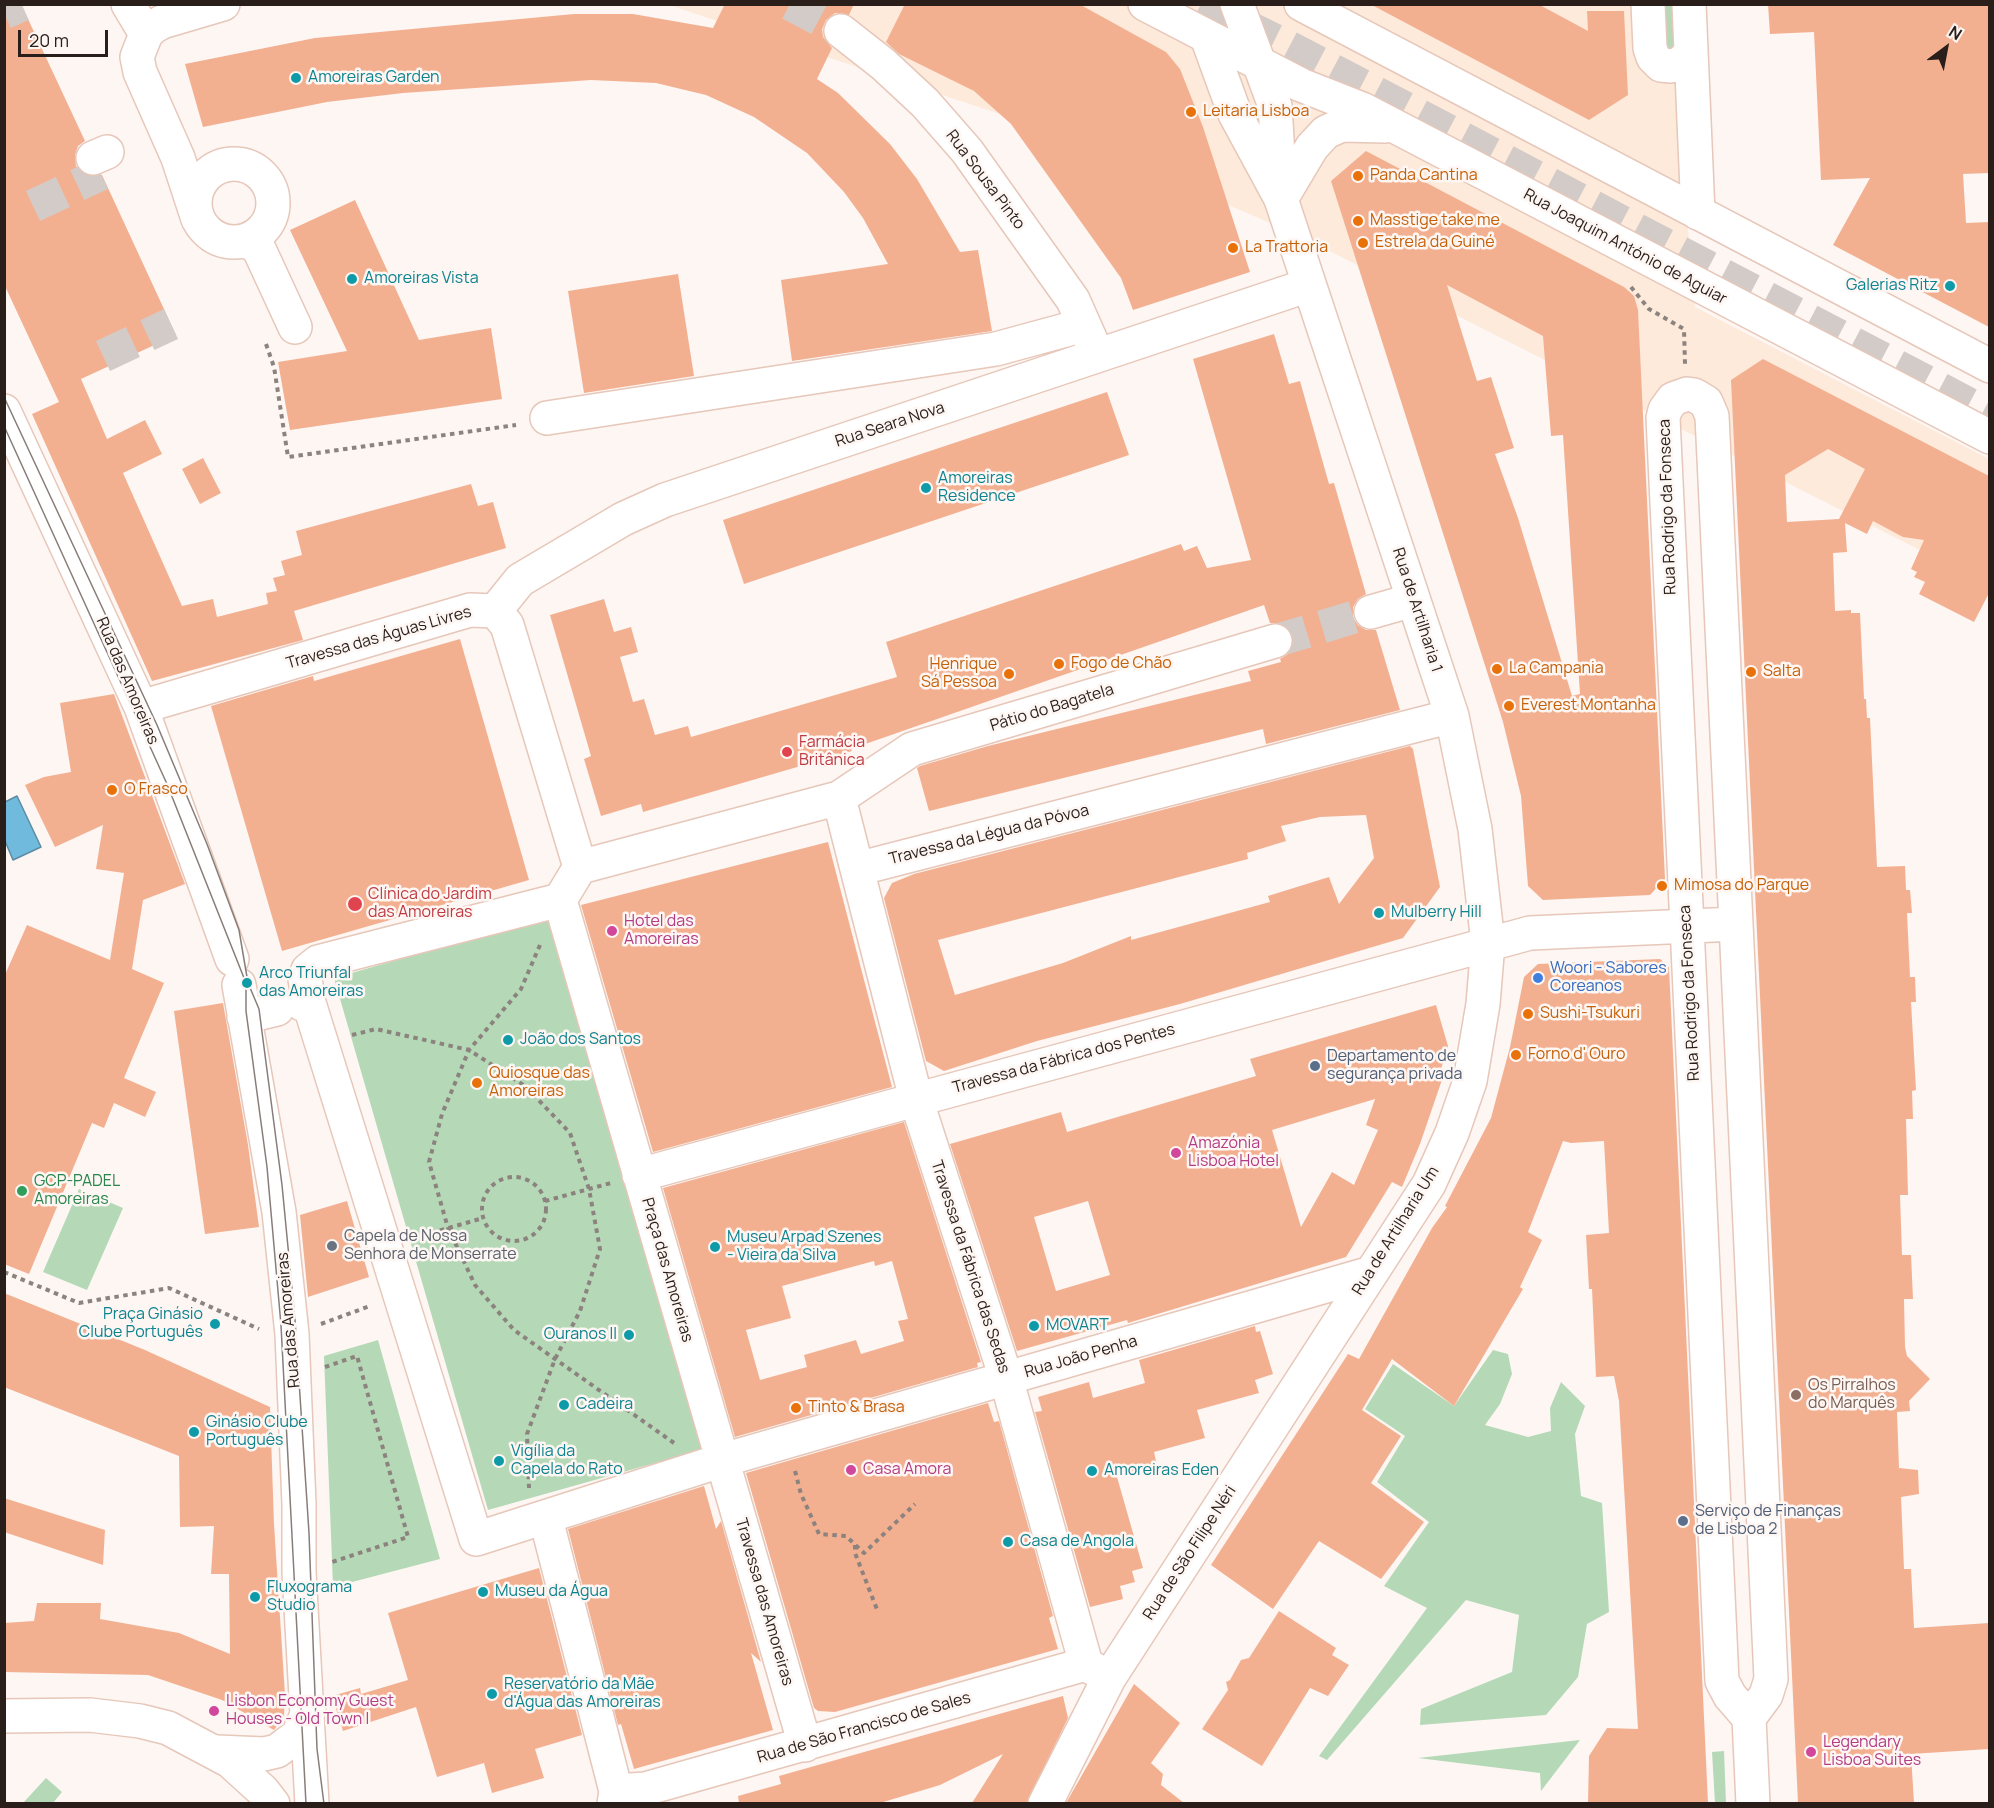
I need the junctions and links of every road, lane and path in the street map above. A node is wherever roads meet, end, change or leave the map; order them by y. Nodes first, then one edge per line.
1 (128, 4) edge
2 (223, 4) edge
3 (1145, 4) edge
4 (1194, 4) edge
5 (1237, 4) edge
6 (1301, 4) edge
7 (1648, 4) edge
8 (1689, 4) edge
9 (841, 30) tunnel mouth
10 (146, 34) junction
11 (1207, 37) junction
12 (1691, 53) junction
13 (1258, 63) junction
14 (1397, 128) junction
15 (178, 158) junction
16 (226, 164) junction
17 (1281, 199) junction
18 (1698, 213) junction
19 (198, 219) junction
20 (246, 241) junction
21 (1309, 285) junction
22 (1084, 325) junction
23 (295, 327) dead end
24 (265, 342) dead end
25 (1097, 355) junction
26 (1989, 366) edge
27 (4, 411) edge
28 (547, 418) joint
29 (1989, 437) edge
30 (1413, 600) junction
31 (495, 610) junction
32 (1371, 612) tunnel mouth
33 (1275, 641) tunnel mouth
34 (141, 706) junction
35 (1452, 716) junction
36 (839, 798) junction
37 (580, 867) junction
38 (857, 869) junction
39 (560, 900) junction
40 (1736, 924) junction
41 (1687, 926) junction
42 (1488, 943) junction
43 (296, 1006) junction
44 (244, 1017) junction
45 (323, 1043) junction
46 (470, 1050) junction
47 (916, 1099) junction
48 (639, 1174) junction
49 (589, 1189) junction
50 (545, 1201) junction
51 (483, 1218) junction
52 (448, 1228) junction
53 (387, 1246) junction
54 (4, 1272) edge
55 (1371, 1273) junction
56 (402, 1294) junction
57 (1348, 1309) joint
58 (320, 1324) dead end
59 (260, 1330) dead end
60 (555, 1359) junction
61 (321, 1368) dead end
62 (1006, 1378) junction
63 (711, 1464) junction
64 (801, 1494) dead end
65 (915, 1504) dead end
66 (536, 1521) junction
67 (855, 1545) junction
68 (326, 1564) dead end
69 (878, 1612) dead end
70 (1098, 1671) junction
71 (309, 1710) junction
72 (4, 1716) edge
73 (1749, 1718) junction
74 (805, 1745) junction
75 (217, 1752) junction
76 (615, 1797) edge
77 (273, 1803) edge
78 (312, 1803) edge
79 (1045, 1803) edge
80 (1753, 1803) edge

1 - 10 street
2 - 10 street
3 - 11 street, Rua Joaquim António de Aguiar
4 - 11 street
5 - 13 street
6 - 18 street
7 - 12 street
8 - 12 street
9 - 22 street, Rua Sousa Pinto
10 - 15 street
11 - 13 street, Rua Joaquim António de Aguiar
11 - 17 street
12 - 18 street
13 - 14 street, Rua Joaquim António de Aguiar
13 - 17 street
14 - 17 street
14 - 29 street, Rua Joaquim António de Aguiar
15 - 16 street
15 - 19 street
16 - 19 street
16 - 20 street
17 - 21 street
18 - 26 street
19 - 20 street
20 - 23 street
21 - 25 street, Rua Seara Nova
21 - 30 street, Rua de Artilharia 1
22 - 25 street, Rua Sousa Pinto
22 - 28 street
24 - 28 path
25 - 31 street, Rua Seara Nova
27 - 34 street, Rua das Amoreiras
30 - 32 street
30 - 35 street, Rua de Artilharia 1
31 - 34 street, Travessa das Águas Livres
31 - 37 street, Travessa das Águas Livres
33 - 36 street, Pátio do Bagatela
34 - 44 street, Rua das Amoreiras
35 - 38 street, Travessa da Légua da Póvoa
35 - 42 street, Rua de Artilharia 1
36 - 37 street
36 - 38 street
37 - 39 street
38 - 47 street, Travessa da Fábrica das Sedas
39 - 43 street
39 - 46 path
39 - 48 street, Praça das Amoreiras
40 - 41 street, Travessa da Fábrica dos Pentes
40 - 41 street, Rua Rodrigo da Fonseca
40 - 73 street, Rua Rodrigo da Fonseca
41 - 42 street, Travessa da Fábrica dos Pentes
41 - 73 street, Rua Rodrigo da Fonseca
42 - 47 street, Travessa da Fábrica dos Pentes
42 - 55 street, Rua de Artilharia Um
43 - 44 street
43 - 45 street
44 - 71 street, Rua das Amoreiras
45 - 46 path
45 - 53 street
46 - 49 path
46 - 52 path
47 - 48 street, Travessa da Fábrica dos Pentes
47 - 62 street, Travessa da Fábrica das Sedas
48 - 49 path
48 - 63 street, Praça das Amoreiras
49 - 50 path
49 - 60 path
50 - 51 path
50 - 51 path
51 - 52 path
52 - 53 path
52 - 60 path
53 - 56 street
54 - 59 path
55 - 57 street, Rua de Artilharia Um
55 - 62 street, Rua João Penha
56 - 58 path
56 - 66 street
57 - 70 street, Rua de São Filipe Néri
60 - 63 path
60 - 66 path
61 - 68 path
62 - 63 street, Rua João Penha
62 - 70 street, Travessa da Fábrica das Sedas
63 - 66 street
63 - 74 street, Travessa das Amoreiras
64 - 67 path
65 - 67 path
66 - 76 street
67 - 69 path
70 - 74 street, Rua de São Francisco de Sales
70 - 79 street, Rua de São Filipe Néri
71 - 75 street
71 - 78 street, Rua das Amoreiras
72 - 75 street
73 - 80 street
74 - 76 street, Rua de São Francisco de Sales
75 - 77 street

